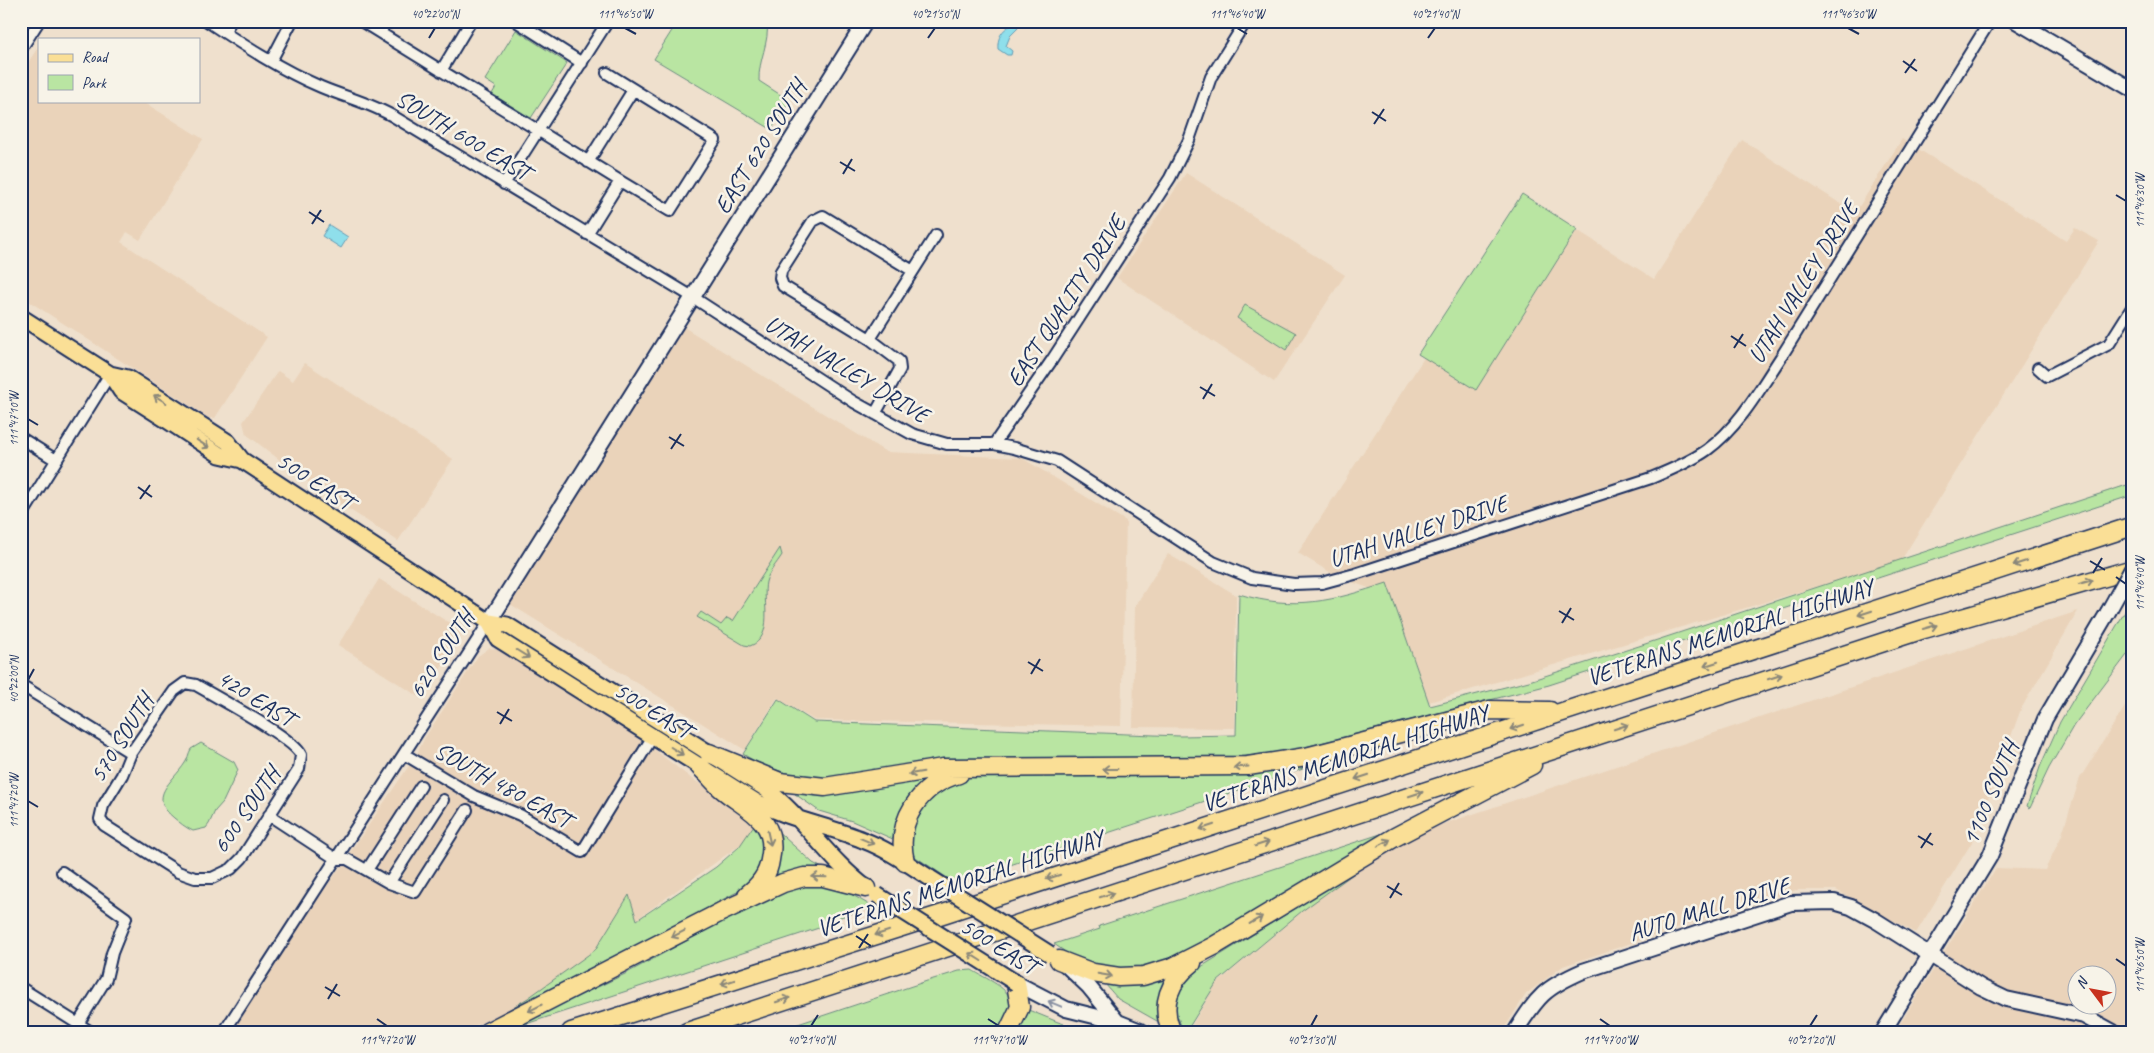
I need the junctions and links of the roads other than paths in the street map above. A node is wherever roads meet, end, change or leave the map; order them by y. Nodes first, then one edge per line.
1 (39, 21) edge
2 (207, 21) edge
3 (231, 21) edge
4 (292, 21) edge
5 (361, 21) edge
6 (387, 21) edge
7 (471, 21) edge
8 (516, 21) edge
9 (608, 21) edge
10 (866, 21) edge
11 (1246, 21) edge
12 (1990, 21) edge
13 (2016, 21) edge
14 (224, 32) junction
15 (380, 32) junction
16 (21, 49) edge
17 (271, 60) junction
18 (582, 63) junction
19 (441, 70) junction
20 (607, 73) dead end
21 (633, 90) junction
22 (2133, 90) edge
23 (537, 132) junction
24 (588, 162) junction
25 (620, 181) junction
26 (504, 184) junction
27 (587, 234) junction
28 (936, 235) dead end
29 (913, 271) junction
30 (692, 296) junction
31 (2133, 306) edge
32 (21, 317) edge
33 (870, 339) junction
34 (2038, 368) dead end
35 (110, 374) junction
36 (875, 414) junction
37 (21, 438) edge
38 (994, 444) junction
39 (56, 460) junction
40 (21, 517) edge
41 (2133, 526) edge
42 (2133, 568) edge
43 (489, 622) junction
44 (185, 683) joint
45 (21, 685) edge
46 (1563, 712) junction
47 (653, 736) junction
48 (1574, 742) junction
49 (131, 753) junction
50 (404, 754) junction
51 (301, 755) joint
52 (705, 760) junction
53 (982, 770) junction
54 (421, 786) dead end
55 (443, 800) dead end
56 (467, 810) dead end
57 (269, 816) junction
58 (804, 822) junction
59 (336, 859) junction
60 (905, 862) junction
61 (366, 870) junction
62 (62, 872) dead end
63 (212, 878) joint
64 (389, 883) junction
65 (872, 892) junction
66 (721, 912) junction
67 (1214, 946) junction
68 (1931, 955) junction
69 (1055, 957) junction
70 (1016, 983) junction
71 (21, 988) edge
72 (78, 1024) junction
73 (1123, 1027) edge
74 (91, 1032) edge
75 (224, 1032) edge
76 (487, 1032) edge
77 (571, 1032) edge
78 (687, 1032) edge
79 (1008, 1032) edge
80 (1143, 1032) edge
81 (1172, 1032) edge
82 (1515, 1032) edge
83 (1883, 1032) edge
84 (2113, 1032) edge

1 - 16 street
2 - 14 street, SOUTH 600 EAST
3 - 14 street
4 - 17 street
5 - 15 street
6 - 15 street
7 - 19 street
8 - 18 street
9 - 18 street
10 - 30 street, EAST 620 SOUTH
11 - 38 street, EAST QUALITY DRIVE
12 - 38 street, UTAH VALLEY DRIVE
13 - 22 street
14 - 17 street, SOUTH 600 EAST
15 - 19 street
17 - 26 street, SOUTH 600 EAST
18 - 23 street
19 - 23 street
20 - 21 street
21 - 24 street
21 - 25 street
23 - 24 street
23 - 26 street
24 - 25 street
25 - 27 street
26 - 27 street, SOUTH 600 EAST
27 - 30 street, SOUTH 600 EAST
28 - 29 street
29 - 33 street
29 - 33 street
30 - 36 street, UTAH VALLEY DRIVE
30 - 43 street, 620 SOUTH
31 - 34 street
32 - 35 main road, 500 EAST
33 - 36 street
35 - 39 street
35 - 43 main road, 500 EAST
36 - 38 street, UTAH VALLEY DRIVE
37 - 39 street
39 - 40 street
41 -> 46 highway, VETERANS MEMORIAL HIGHWAY
48 -> 42 highway
42 - 68 street, 1100 SOUTH, bridge
43 -> 47 main road, 500 EAST
43 - 50 street, 620 SOUTH
43 - 52 main road, 500 EAST
44 - 49 street, 570 SOUTH
44 - 51 street, 420 EAST
45 - 49 street
46 -> 53 highway
46 -> 77 highway, VETERANS MEMORIAL HIGHWAY
47 - 50 street, SOUTH 480 EAST
47 -> 52 main road, 500 EAST
67 -> 48 highway
78 -> 48 highway
49 - 63 street, 570 SOUTH
50 - 59 street, 620 SOUTH
51 - 57 street, 600 SOUTH
53 -> 52 highway
52 - 58 main road, 500 EAST
52 -> 66 highway
53 - 60 highway
54 - 61 street
55 - 64 street
56 - 64 street
57 - 59 street
57 - 63 street, 600 SOUTH
58 -> 60 main road, 500 EAST
58 - 65 main road, 500 EAST
59 - 61 street
59 - 75 street, 620 SOUTH
60 - 69 main road, 500 EAST, bridge
61 - 64 street
62 - 72 street
65 -> 66 highway
70 -> 65 main road, 500 EAST, bridge
66 -> 76 highway
69 -> 67 highway
67 - 81 highway
68 - 82 street, AUTO MALL DRIVE
68 - 83 street, 1100 SOUTH
68 - 84 street, AUTO MALL DRIVE
69 - 73 street, 500 EAST
73 -> 70 street, 500 EAST
70 - 79 highway
71 - 72 street
72 - 74 street
73 - 80 street, 500 EAST

